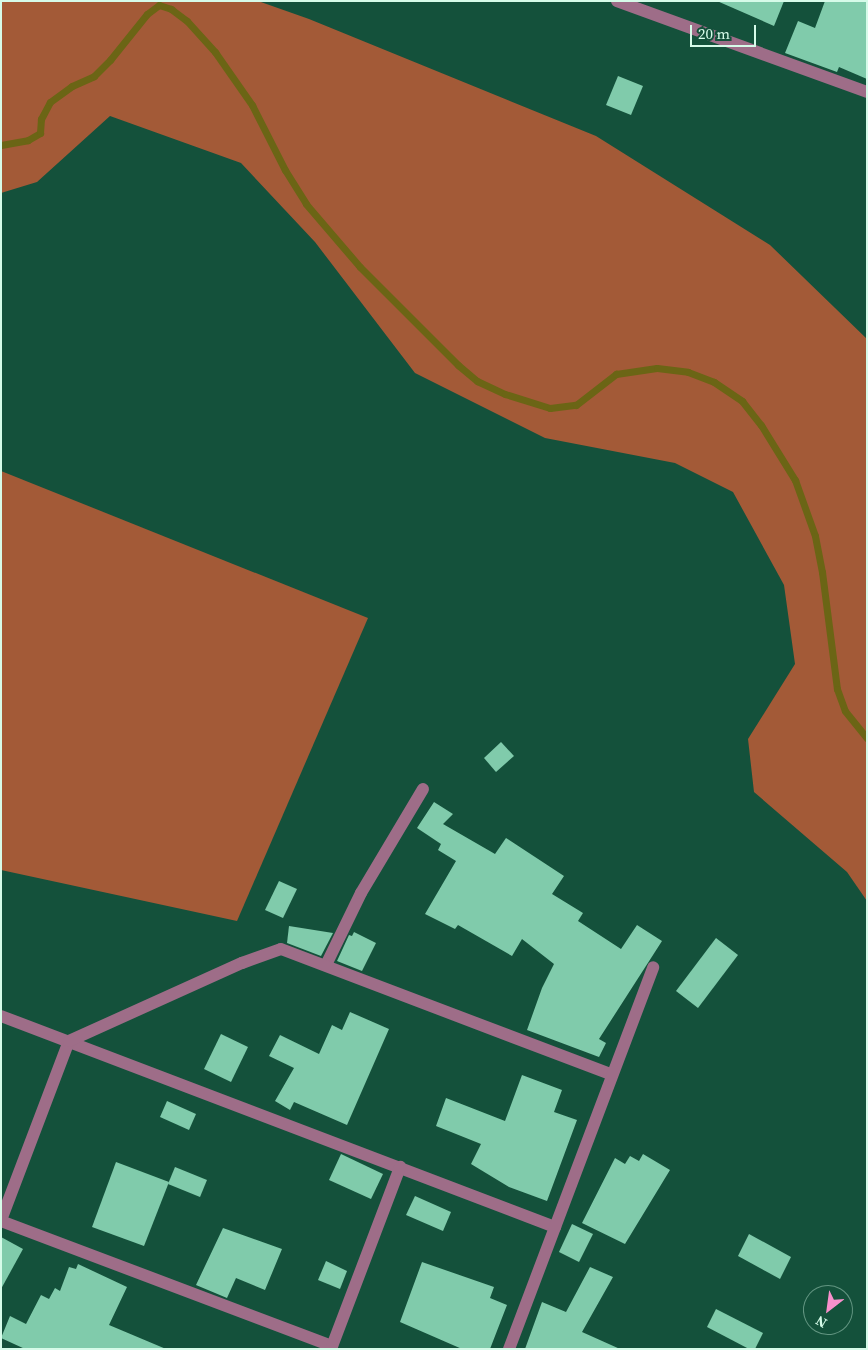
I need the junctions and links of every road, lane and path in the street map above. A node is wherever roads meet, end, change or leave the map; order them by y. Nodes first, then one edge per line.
1 (617, 1) edge
2 (867, 92) edge
3 (423, 789) dead end
4 (326, 965) junction
5 (653, 967) dead end
6 (1, 1016) edge
7 (69, 1041) junction
8 (612, 1075) junction
9 (400, 1167) junction
10 (1, 1220) edge
11 (555, 1226) junction
12 (332, 1348) edge
13 (509, 1349) edge

1 - 2 street
3 - 4 street
4 - 7 street
4 - 8 street
5 - 8 street
6 - 7 street
7 - 9 street
7 - 10 street
8 - 11 street
9 - 11 street
9 - 12 street
10 - 12 street
11 - 13 street

